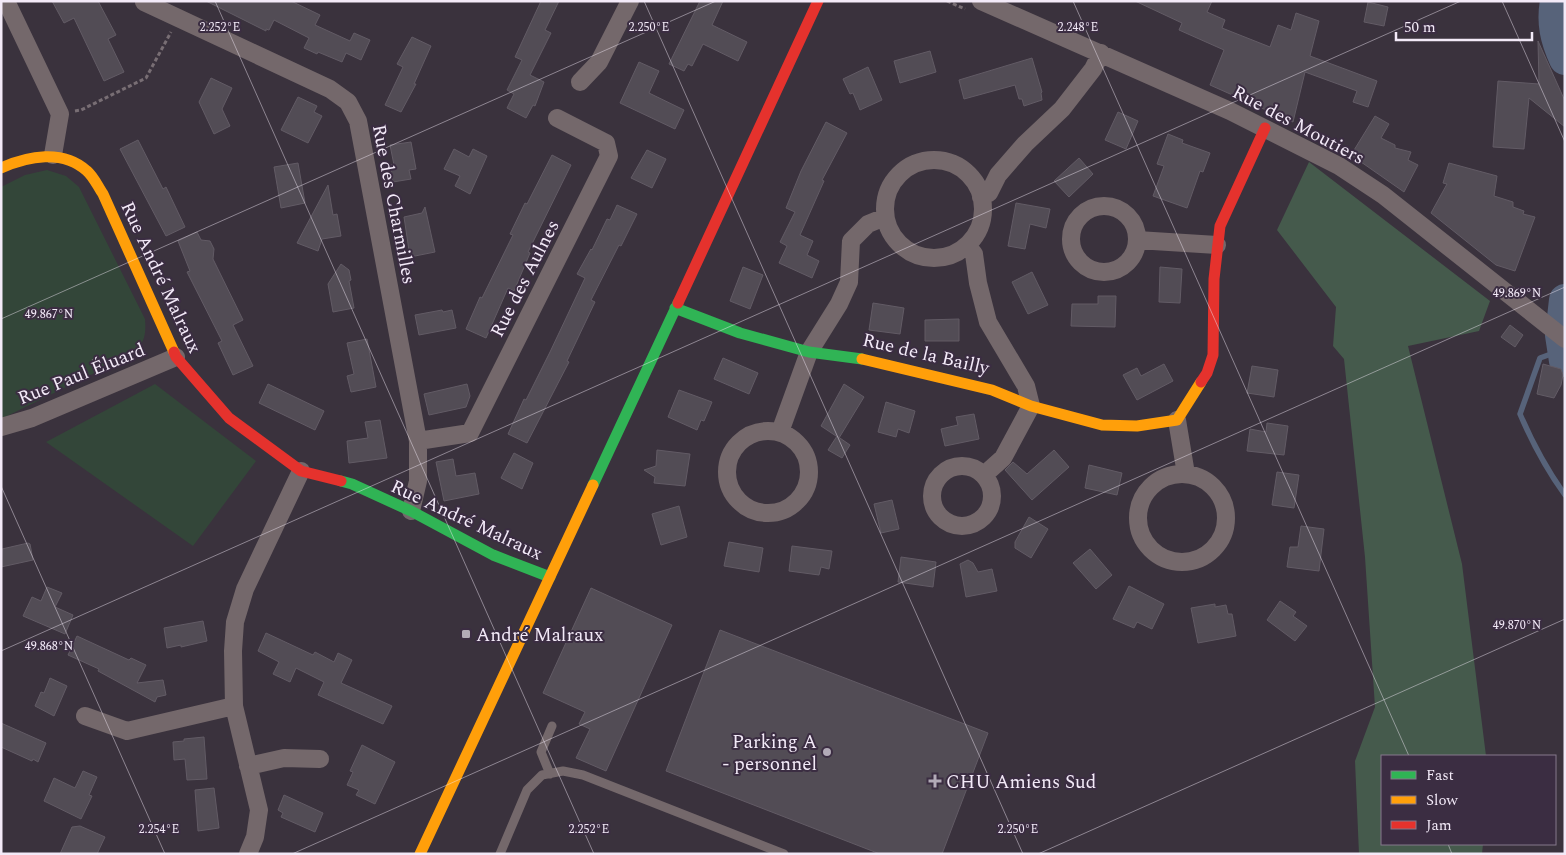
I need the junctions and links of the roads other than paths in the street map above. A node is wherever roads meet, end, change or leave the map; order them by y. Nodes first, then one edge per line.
1 (6, 1) edge
2 (630, 1) edge
3 (818, 1) edge
4 (981, 1) edge
5 (144, 2) edge
6 (1101, 53) junction
7 (580, 82) dead end
8 (557, 118) dead end
9 (1265, 128) junction
10 (53, 155) junction
11 (1, 168) edge
12 (981, 197) junction
13 (885, 217) junction
14 (1137, 240) dead end
15 (968, 245) junction
16 (1217, 245) junction
17 (675, 308) junction
18 (1565, 339) edge
19 (809, 352) junction
20 (176, 357) junction
21 (1031, 406) junction
22 (1177, 420) junction
23 (1, 427) edge
24 (780, 432) junction
25 (418, 441) junction
26 (301, 471) junction
27 (1186, 474) junction
28 (984, 476) dead end
29 (411, 511) junction
30 (550, 577) junction
31 (234, 706) junction
32 (85, 716) dead end
33 (552, 726) dead end
34 (320, 759) dead end
35 (248, 766) junction
36 (550, 774) junction
37 (248, 854) edge
38 (422, 854) edge
39 (500, 854) edge
40 (784, 854) edge

1 - 10 street
2 - 7 street
3 - 17 street
4 - 6 street, Rue des Moutiers
5 - 25 street, Rue des Charmilles
6 - 9 street, Rue des Moutiers
6 - 12 street
8 - 25 street, Rue des Aulnes
9 - 16 street
9 - 18 street, Rue des Moutiers
10 - 11 street, Rue André Malraux
10 - 20 street, Rue André Malraux
12 - 13 street
12 - 15 street
13 - 15 street
13 - 19 street
14 - 16 street
15 - 21 street
16 - 22 street
17 - 19 street, Rue de la Bailly
17 - 30 street
19 - 21 street, Rue de la Bailly
19 - 24 street
20 - 23 street, Rue Paul Éluard
20 - 26 street, Rue André Malraux
21 - 22 street, Rue de la Bailly
21 - 28 street
22 - 27 street
24 - 24 street
25 - 29 street, Rue des Charmilles
26 - 29 street, Rue André Malraux
26 - 31 street
27 - 27 street
29 - 30 street, Rue André Malraux
30 - 38 street
31 - 32 street
31 - 35 street
33 - 36 lane
34 - 35 street
35 - 37 street
36 - 39 lane
36 - 40 lane

